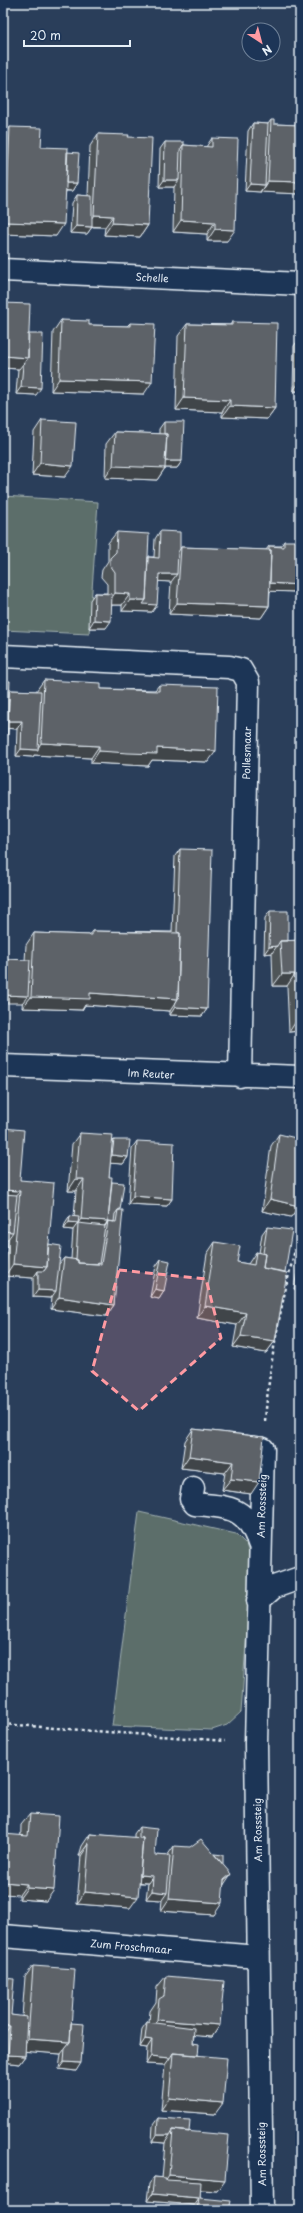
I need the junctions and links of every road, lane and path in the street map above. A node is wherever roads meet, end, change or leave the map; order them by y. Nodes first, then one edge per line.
1 (3, 270) edge
2 (300, 284) edge
3 (3, 656) edge
4 (3, 1066) edge
5 (240, 1076) junction
6 (300, 1077) edge
7 (300, 1231) edge
8 (263, 1449) joint
9 (193, 1488) dead end
10 (260, 1546) junction
11 (300, 1578) edge
12 (258, 1601) junction
13 (3, 1724) edge
14 (256, 1743) junction
15 (3, 1936) edge
16 (258, 1957) junction
17 (262, 2210) edge

1 - 2 street, Schelle
3 - 5 street, Pollesmaar
4 - 5 street, Im Reuter
5 - 6 street, Im Reuter
7 - 8 path
8 - 10 street, Am Rosssteig
9 - 10 street
10 - 12 street, Am Rosssteig
11 - 12 street
12 - 14 street, Am Rosssteig
13 - 14 path
14 - 16 street, Am Rosssteig
15 - 16 street, Zum Froschmaar
16 - 17 street, Am Rosssteig

